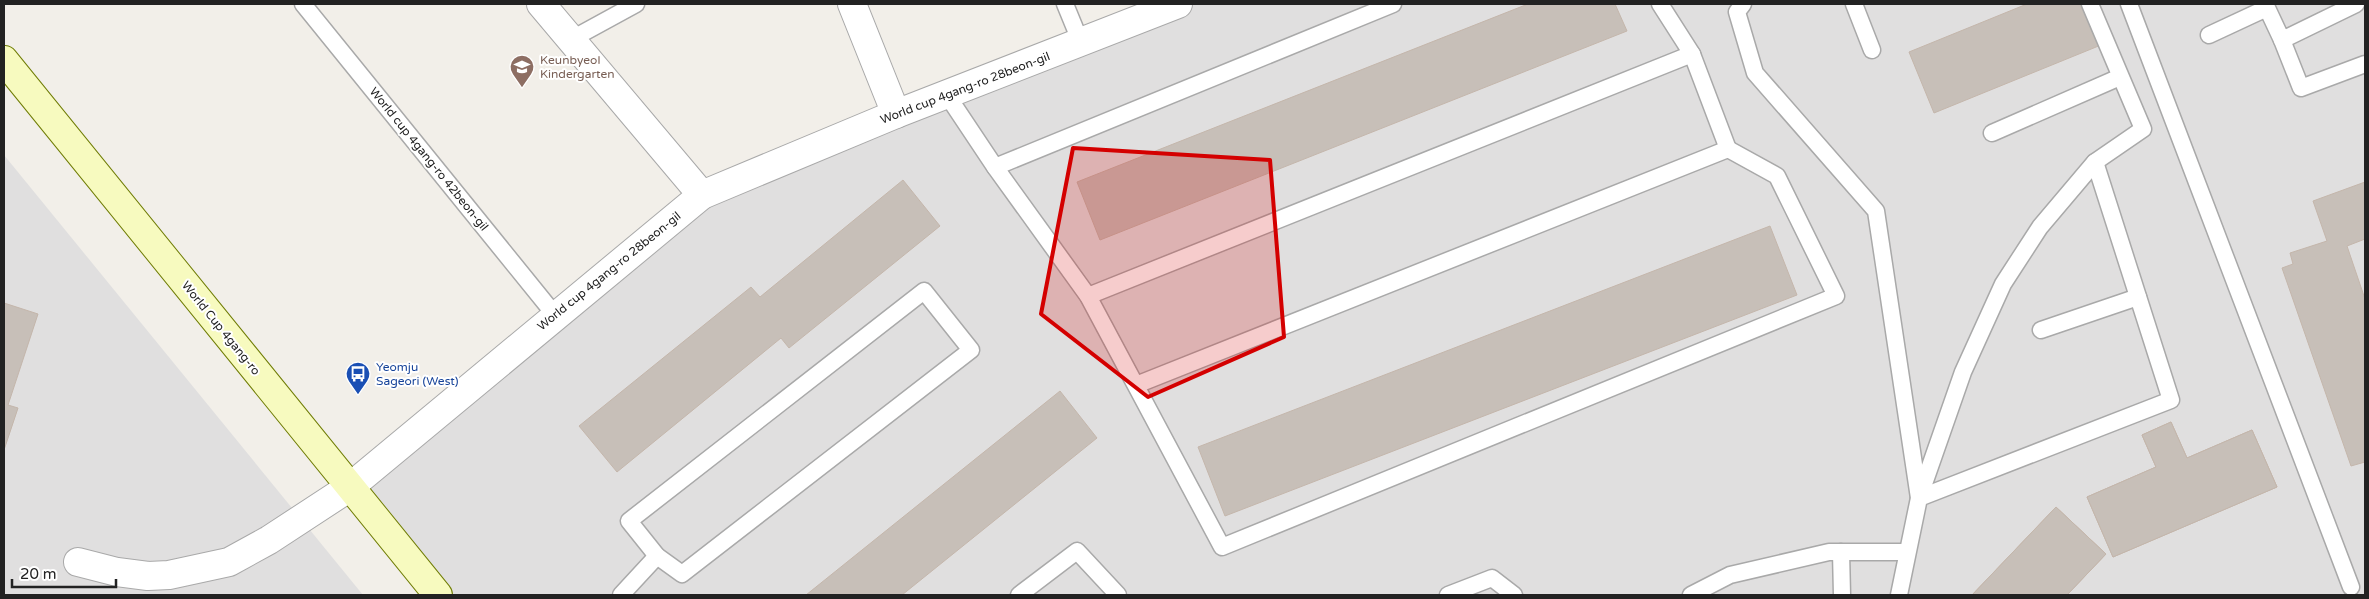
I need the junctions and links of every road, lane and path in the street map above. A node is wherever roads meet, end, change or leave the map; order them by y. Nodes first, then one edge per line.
1 (303, 4) edge
2 (541, 4) edge
3 (636, 4) edge
4 (852, 4) edge
5 (1065, 4) edge
6 (1178, 4) edge
7 (1393, 4) edge
8 (1660, 4) edge
9 (1743, 4) edge
10 (1854, 4) edge
11 (2090, 4) edge
12 (2129, 4) edge
13 (2356, 4) edge
14 (2209, 34) dead end
15 (570, 40) junction
16 (2282, 40) junction
17 (1081, 43) junction
18 (1872, 50) dead end
19 (1692, 54) junction
20 (4, 60) edge
21 (2365, 64) edge
22 (2120, 77) junction
23 (947, 95) junction
24 (896, 114) junction
25 (1992, 133) dead end
26 (1728, 149) junction
27 (2095, 162) junction
28 (995, 167) junction
29 (702, 195) junction
30 (1088, 296) junction
31 (2138, 297) junction
32 (555, 315) junction
33 (2041, 330) dead end
34 (1136, 386) junction
35 (350, 487) junction
36 (1919, 498) junction
37 (1841, 552) junction
38 (1907, 552) junction
39 (657, 556) junction
40 (78, 562) dead end
41 (2351, 588) dead end
42 (438, 595) edge
43 (621, 595) edge
44 (1019, 595) edge
45 (1118, 595) edge
46 (1448, 595) edge
47 (1514, 595) edge
48 (1691, 595) edge
49 (1842, 595) edge
50 (1899, 595) edge

1 - 32 lane, World cup 4gang-ro 42beon-gil
2 - 15 street
3 - 15 lane
4 - 24 street
5 - 17 lane
6 - 17 street, World cup 4gang-ro 28beon-gil
7 - 28 lane
8 - 19 lane
9 - 36 lane
10 - 18 lane
11 - 22 lane
12 - 41 lane
13 - 16 lane
14 - 16 lane
15 - 29 street
16 - 21 lane
17 - 23 street, World cup 4gang-ro 28beon-gil
19 - 26 lane
19 - 30 lane
20 - 35 street, World Cup 4gang-ro
22 - 25 lane
22 - 27 lane
23 - 24 street, World cup 4gang-ro 28beon-gil
23 - 28 lane
24 - 29 street, World cup 4gang-ro 28beon-gil
26 - 34 lane
26 - 34 lane
27 - 31 lane
27 - 36 lane
28 - 30 lane
29 - 32 street, World cup 4gang-ro 28beon-gil
30 - 34 lane
31 - 33 lane
31 - 36 lane
32 - 35 street, World cup 4gang-ro 28beon-gil
35 - 40 street, World cup 4gang-ro 28beon-gil
35 - 42 street, World Cup 4gang-ro
36 - 38 lane
37 - 38 lane
37 - 48 lane
37 - 49 lane
38 - 50 lane
39 - 39 lane
39 - 43 lane
44 - 45 lane
46 - 47 lane

